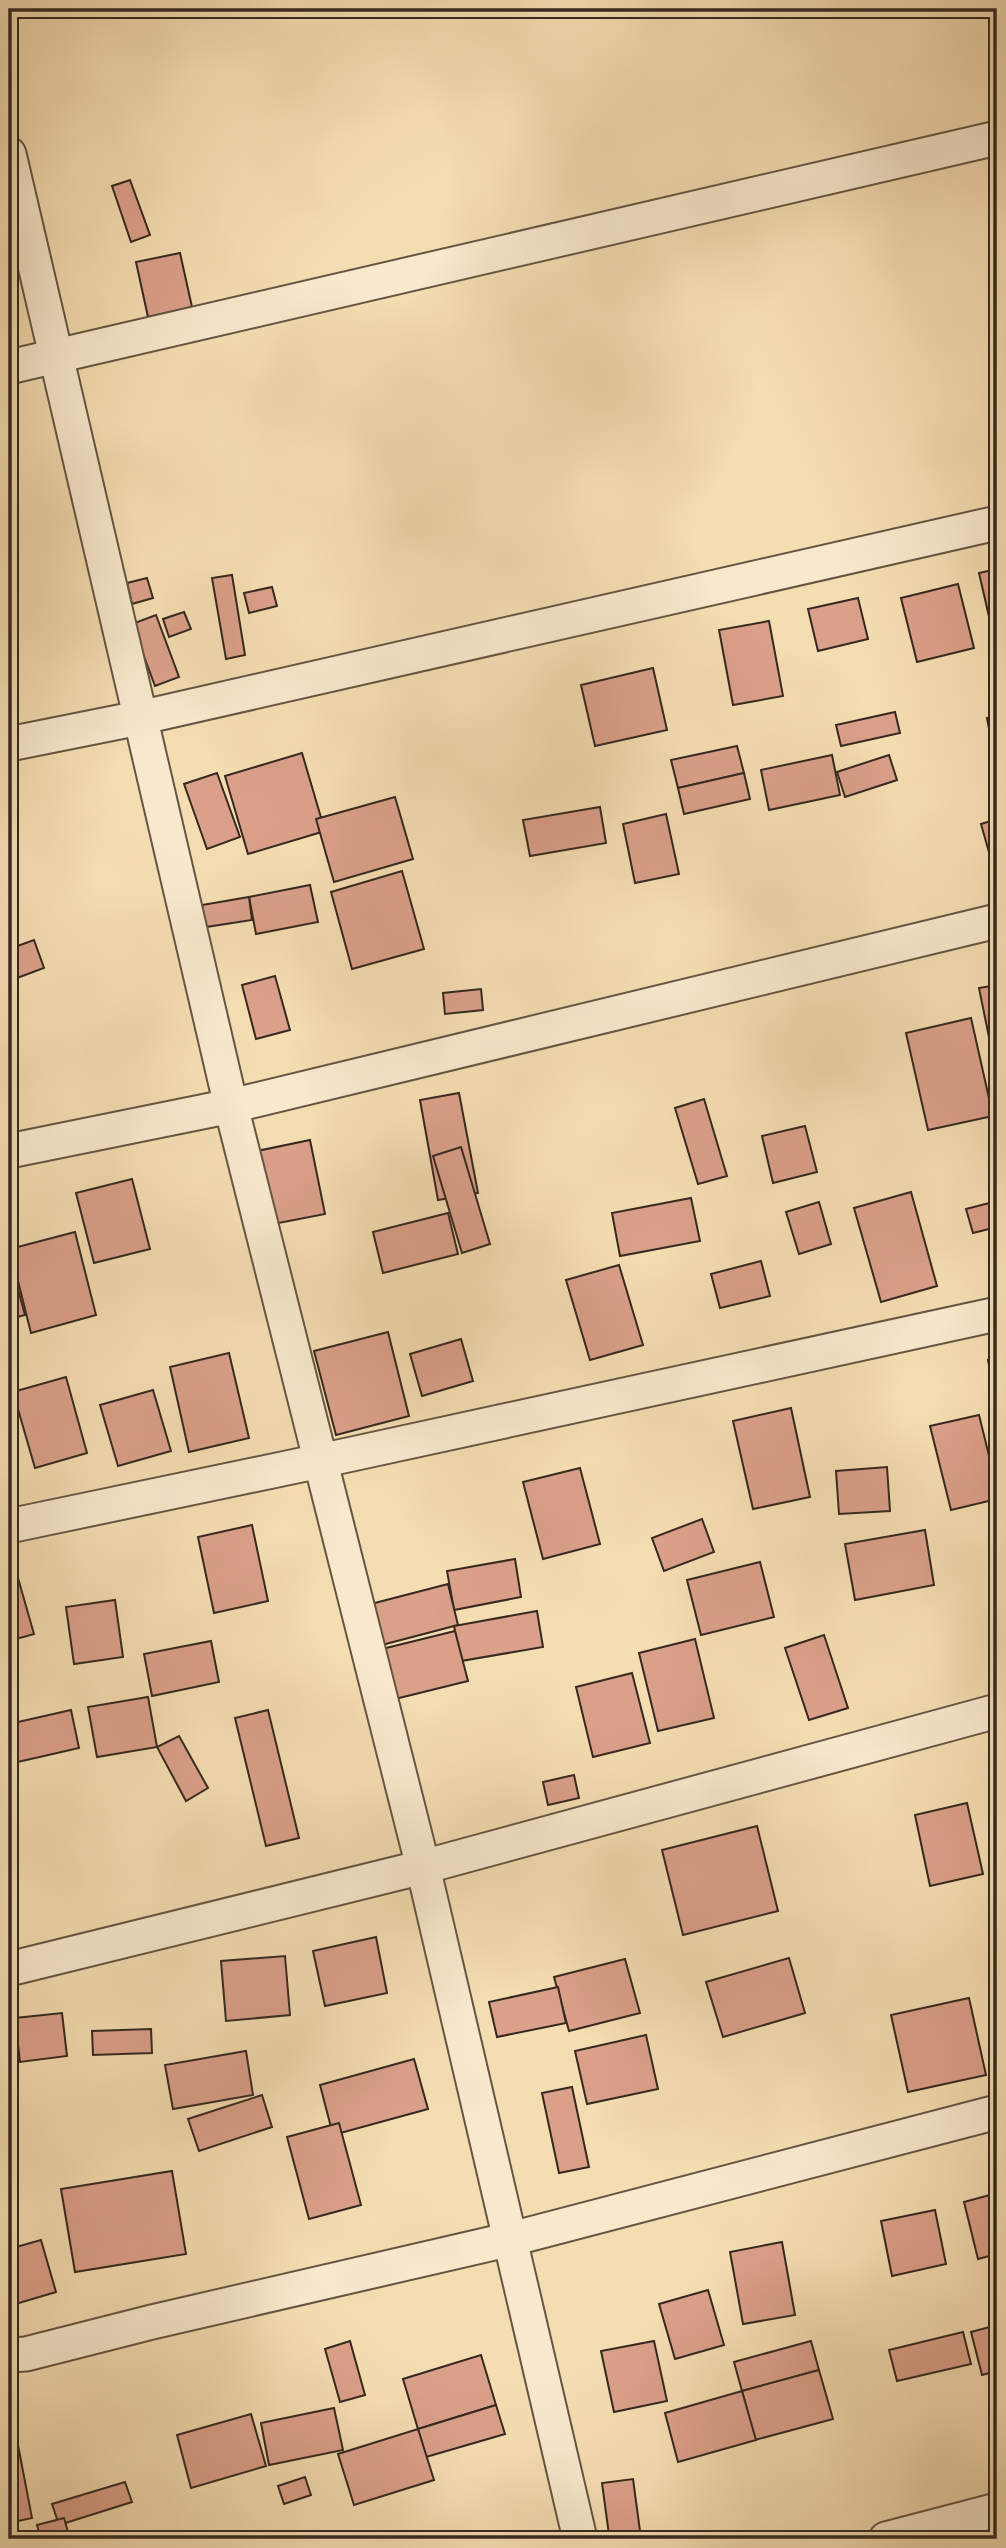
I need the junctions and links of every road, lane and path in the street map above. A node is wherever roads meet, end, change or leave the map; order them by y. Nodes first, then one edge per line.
1 (997, 138) edge
2 (9, 154) edge
3 (55, 356) junction
4 (9, 367) edge
5 (997, 523) edge
6 (139, 718) junction
7 (9, 744) edge
8 (997, 921) edge
9 (230, 1106) junction
10 (9, 1151) edge
11 (997, 1314) edge
12 (320, 1461) junction
13 (9, 1526) edge
14 (997, 1711) edge
15 (423, 1867) junction
16 (9, 1969) edge
17 (997, 2112) edge
18 (511, 2239) junction
19 (9, 2355) edge
20 (997, 2510) edge
21 (580, 2539) edge
22 (886, 2539) edge

1 - 3 street
2 - 3 street
3 - 4 street
3 - 6 street
5 - 6 street
6 - 7 street
6 - 9 street
8 - 9 street
9 - 10 street
9 - 12 street
11 - 12 street
12 - 13 street
12 - 15 street
14 - 15 street
15 - 16 street
15 - 18 street
17 - 18 street
18 - 19 street
18 - 21 street
20 - 22 street

